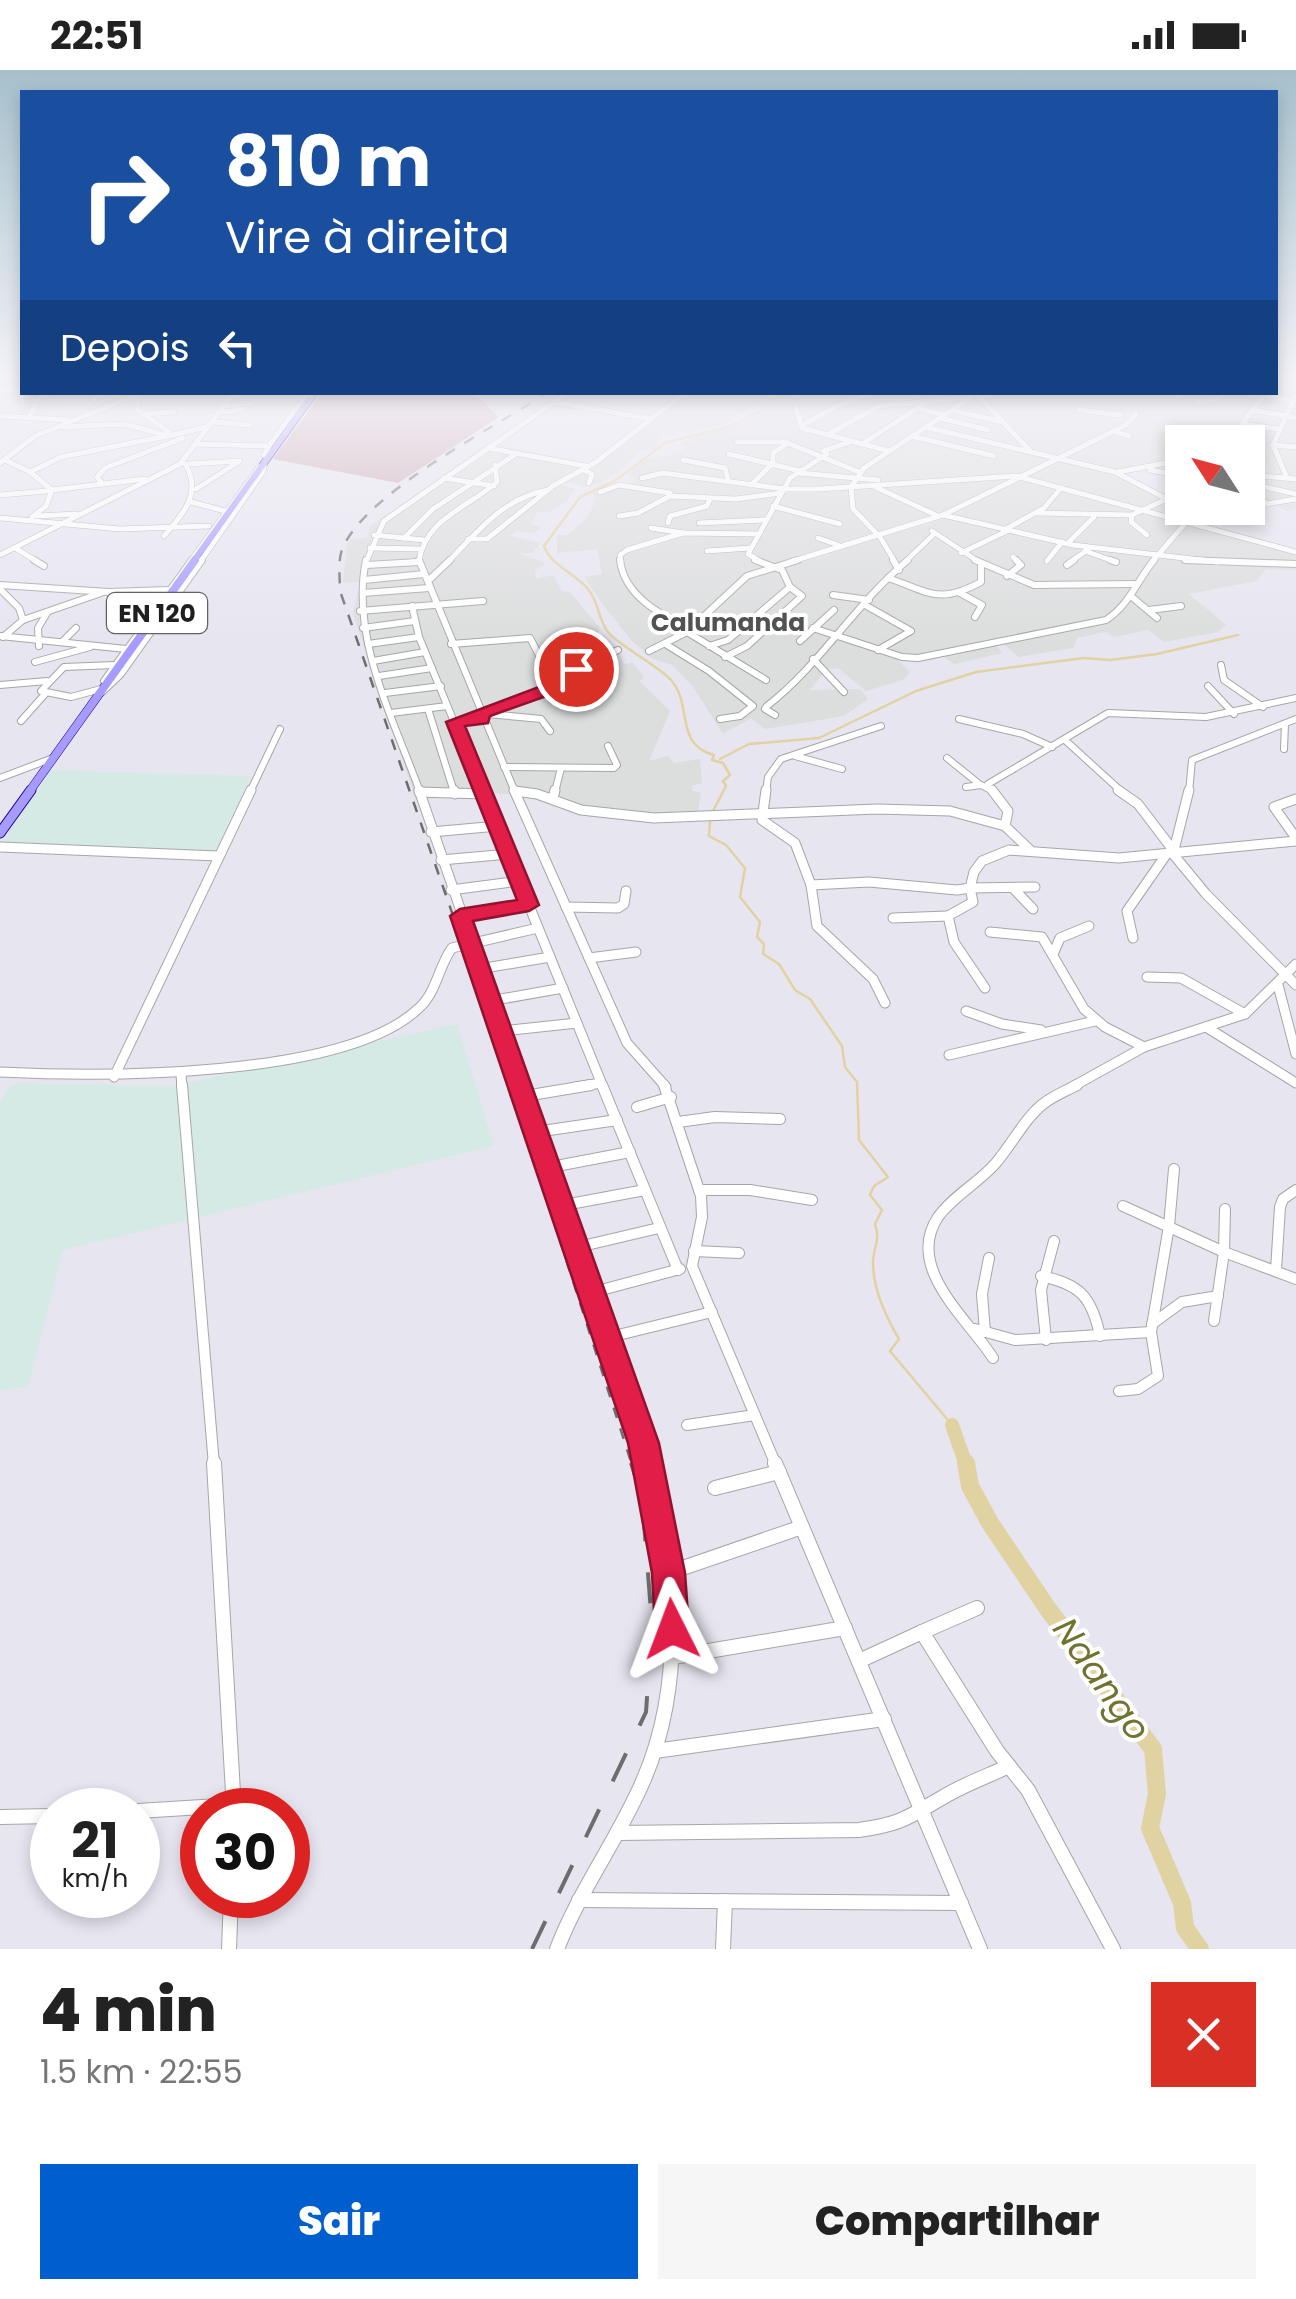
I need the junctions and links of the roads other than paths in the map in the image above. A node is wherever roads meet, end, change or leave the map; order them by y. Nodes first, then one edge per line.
1 (26, 470) edge
2 (35, 470) edge
3 (104, 470) edge
4 (169, 470) edge
5 (190, 470) edge
6 (227, 470) edge
7 (258, 470) edge
8 (259, 470) edge
9 (456, 470) edge
10 (488, 470) edge
11 (495, 470) edge
12 (583, 470) edge
13 (588, 470) edge
14 (675, 470) edge
15 (726, 470) edge
16 (767, 470) edge
17 (789, 470) edge
18 (801, 470) edge
19 (851, 470) edge
20 (864, 470) edge
21 (1041, 470) edge
22 (1105, 470) edge
23 (1131, 470) edge
24 (1284, 470) edge
25 (30, 472) junction
26 (798, 472) junction
27 (1115, 472) junction
28 (672, 474) junction
29 (858, 474) junction
30 (1020, 476) junction
31 (1265, 476) edge
32 (684, 477) junction
33 (444, 478) junction
34 (642, 478) dead end
35 (1287, 478) junction
36 (1296, 478) edge
37 (148, 480) junction
38 (728, 480) junction
39 (1054, 480) dead end
40 (869, 481) junction
41 (101, 482) junction
42 (470, 482) junction
43 (589, 482) dead end
44 (751, 485) junction
45 (494, 486) junction
46 (852, 487) junction
47 (1265, 487) edge
48 (1061, 488) junction
49 (196, 489) junction
50 (52, 490) junction
51 (548, 490) junction
52 (783, 491) junction
53 (600, 492) dead end
54 (673, 494) junction
55 (0, 495) edge
56 (1296, 497) edge
57 (1165, 498) edge
58 (710, 499) junction
59 (948, 499) dead end
60 (1165, 500) edge
61 (191, 502) junction
62 (1265, 502) edge
63 (406, 504) junction
64 (1265, 504) edge
65 (1268, 504) junction
66 (773, 506) junction
67 (960, 506) junction
68 (433, 509) junction
69 (1145, 510) junction
70 (225, 511) junction
71 (1037, 513) junction
72 (82, 514) junction
73 (454, 514) junction
74 (1132, 515) junction
75 (1165, 515) edge
76 (32, 516) junction
77 (619, 516) dead end
78 (941, 516) junction
79 (1094, 517) junction
80 (12, 520) junction
81 (766, 520) junction
82 (862, 520) junction
83 (0, 521) edge
84 (925, 521) junction
85 (668, 523) dead end
86 (698, 523) dead end
87 (840, 524) junction
88 (61, 525) junction
89 (717, 525) junction
90 (1187, 525) edge
91 (1198, 525) edge
92 (1205, 525) edge
93 (209, 526) dead end
94 (830, 526) dead end
95 (171, 528) junction
96 (651, 528) dead end
97 (1005, 531) junction
98 (1209, 532) dead end
99 (683, 533) junction
100 (727, 533) junction
101 (875, 533) junction
102 (758, 534) junction
103 (934, 534) junction
104 (1147, 535) dead end
105 (164, 536) dead end
106 (374, 536) junction
107 (640, 536) dead end
108 (404, 538) junction
109 (468, 538) junction
110 (818, 538) dead end
111 (1065, 542) junction
112 (422, 544) junction
113 (838, 546) junction
114 (637, 547) junction
115 (15, 548) junction
116 (370, 548) junction
117 (750, 548) junction
118 (1089, 549) junction
119 (707, 551) dead end
120 (1296, 552) edge
121 (960, 553) junction
122 (0, 555) edge
123 (1159, 556) junction
124 (1014, 557) dead end
125 (1046, 561) dead end
126 (419, 562) junction
127 (1116, 562) dead end
128 (366, 564) junction
129 (981, 564) junction
130 (1296, 564) edge
131 (1067, 565) dead end
132 (44, 566) dead end
133 (774, 566) junction
134 (899, 570) junction
135 (1007, 576) junction
136 (888, 578) junction
137 (364, 580) junction
138 (427, 581) junction
139 (1134, 584) junction
140 (0, 587) edge
141 (790, 588) junction
142 (168, 590) junction
143 (109, 592) junction
144 (363, 593) junction
145 (960, 593) junction
146 (834, 595) dead end
147 (1132, 597) junction
148 (483, 602) dead end
149 (867, 602) junction
150 (434, 604) junction
151 (412, 606) junction
152 (1181, 606) dead end
153 (834, 610) dead end
154 (1149, 610) junction
155 (360, 612) junction
156 (47, 613) junction
157 (974, 618) dead end
158 (1158, 618) dead end
159 (23, 620) junction
160 (415, 621) junction
161 (76, 628) dead end
162 (363, 628) junction
163 (813, 628) junction
164 (689, 631) junction
165 (836, 636) junction
166 (418, 637) junction
167 (1, 638) edge
168 (800, 641) dead end
169 (38, 642) junction
170 (62, 642) junction
171 (368, 644) junction
172 (450, 644) junction
173 (667, 645) junction
174 (94, 646) junction
175 (710, 646) junction
176 (126, 649) junction
177 (618, 650) dead end
178 (878, 650) junction
179 (426, 652) junction
180 (649, 652) dead end
181 (725, 657) junction
182 (541, 659) dead end
183 (813, 659) junction
184 (373, 660) junction
185 (35, 662) dead end
186 (115, 665) junction
187 (1221, 665) dead end
188 (432, 668) junction
189 (379, 676) junction
190 (47, 680) junction
191 (766, 680) dead end
192 (4, 684) edge
193 (441, 686) junction
194 (1208, 686) dead end
195 (552, 688) junction
196 (101, 691) junction
197 (584, 692) dead end
198 (844, 692) dead end
199 (0, 693) edge
200 (385, 693) junction
201 (44, 694) junction
202 (80, 698) junction
203 (1296, 698) edge
204 (448, 706) junction
205 (753, 706) junction
206 (91, 707) junction
207 (1262, 707) junction
208 (428, 708) junction
209 (766, 708) junction
210 (392, 713) junction
211 (1234, 714) junction
212 (483, 715) junction
213 (774, 715) dead end
214 (720, 719) dead end
215 (958, 719) dead end
216 (21, 720) dead end
217 (455, 722) junction
218 (1293, 722) edge
219 (881, 726) dead end
220 (280, 729) dead end
221 (550, 731) dead end
222 (1065, 740) junction
223 (608, 746) dead end
224 (1052, 747) junction
225 (1284, 748) dead end
226 (793, 756) junction
227 (53, 758) junction
228 (947, 758) dead end
229 (504, 766) junction
230 (0, 767) edge
231 (561, 768) junction
232 (842, 769) dead end
233 (20, 770) junction
234 (0, 778) edge
235 (983, 784) junction
236 (966, 787) dead end
237 (515, 791) junction
238 (419, 792) junction
239 (454, 794) junction
240 (484, 794) junction
241 (1296, 799) edge
242 (553, 800) junction
243 (764, 816) junction
244 (498, 826) junction
245 (1005, 826) junction
246 (432, 832) junction
247 (0, 833) edge
248 (1296, 839) edge
249 (0, 848) edge
250 (1030, 850) junction
251 (1171, 853) junction
252 (509, 854) junction
253 (218, 856) junction
254 (441, 860) junction
255 (519, 881) junction
256 (811, 885) junction
257 (1035, 887) dead end
258 (970, 888) junction
259 (1013, 888) junction
260 (451, 890) junction
261 (626, 891) dead end
262 (529, 905) junction
263 (566, 907) junction
264 (1032, 909) dead end
265 (460, 916) junction
266 (948, 916) junction
267 (893, 918) dead end
268 (1088, 926) dead end
269 (538, 928) junction
270 (990, 932) dead end
271 (1133, 938) dead end
272 (469, 940) junction
273 (636, 952) dead end
274 (1054, 952) junction
275 (550, 957) junction
276 (589, 958) junction
277 (1296, 964) edge
278 (479, 969) junction
279 (1286, 975) junction
280 (1147, 977) dead end
281 (1278, 985) junction
282 (1296, 985) edge
283 (563, 988) junction
284 (984, 988) dead end
285 (490, 1000) junction
286 (884, 1003) dead end
287 (966, 1012) dead end
288 (1244, 1014) junction
289 (1095, 1021) junction
290 (577, 1023) junction
291 (1206, 1027) junction
292 (1048, 1030) junction
293 (502, 1031) junction
294 (1144, 1047) junction
295 (1296, 1054) edge
296 (949, 1055) dead end
297 (3, 1072) edge
298 (181, 1075) junction
299 (114, 1077) junction
300 (602, 1083) junction
301 (1296, 1083) edge
302 (0, 1085) edge
303 (524, 1096) junction
304 (672, 1097) junction
305 (637, 1107) dead end
306 (780, 1119) dead end
307 (616, 1120) junction
308 (678, 1122) junction
309 (536, 1132) junction
310 (630, 1152) junction
311 (546, 1168) junction
312 (1174, 1169) dead end
313 (645, 1190) junction
314 (699, 1190) junction
315 (1296, 1190) edge
316 (812, 1200) dead end
317 (559, 1206) junction
318 (1123, 1206) dead end
319 (1225, 1209) dead end
320 (1170, 1226) junction
321 (659, 1228) junction
322 (1054, 1241) dead end
323 (574, 1248) junction
324 (1224, 1252) junction
325 (738, 1253) dead end
326 (989, 1258) dead end
327 (688, 1263) junction
328 (1276, 1270) junction
329 (1041, 1276) junction
330 (1296, 1278) edge
331 (590, 1293) junction
332 (1218, 1296) junction
333 (712, 1312) junction
334 (1214, 1321) dead end
335 (1151, 1328) junction
336 (980, 1330) junction
337 (1100, 1336) junction
338 (606, 1338) junction
339 (1046, 1340) junction
340 (992, 1358) dead end
341 (1118, 1391) dead end
342 (755, 1415) junction
343 (686, 1426) dead end
344 (779, 1472) junction
345 (715, 1488) dead end
346 (802, 1527) junction
347 (668, 1573) junction
348 (976, 1608) dead end
349 (845, 1628) junction
350 (922, 1632) junction
351 (673, 1657) junction
352 (859, 1661) junction
353 (884, 1720) junction
354 (655, 1751) junction
355 (1009, 1766) junction
356 (233, 1788) edge
357 (922, 1813) junction
358 (30, 1816) edge
359 (0, 1817) edge
360 (616, 1833) junction
361 (578, 1900) junction
362 (724, 1901) junction
363 (961, 1903) junction
364 (230, 1918) edge
365 (229, 1949) edge
366 (557, 1949) edge
367 (723, 1949) edge
368 (980, 1949) edge
369 (1114, 1949) edge

1 - 25 street
2 - 25 street
3 - 41 street
4 - 37 street
5 - 49 street
6 - 49 street
7 - 70 street
8 - 196 main road, EN 120
9 - 33 street
10 - 42 street
11 - 45 street
12 - 51 street
13 - 43 street
14 - 28 street
15 - 38 street
16 - 44 street
17 - 26 street
18 - 26 street
19 - 29 street
20 - 29 street
21 - 30 street
22 - 27 street
23 - 27 street
24 - 35 street
25 - 50 street
26 - 29 street
26 - 52 street
27 - 57 street
28 - 32 street
28 - 34 street
29 - 40 street
29 - 46 street
30 - 40 street
30 - 48 street
30 - 67 street
31 - 35 street
32 - 38 street
32 - 54 street
33 - 42 street
33 - 63 street
35 - 36 street
37 - 41 street
37 - 72 street
38 - 44 street
39 - 48 street
40 - 46 street
40 - 78 street
41 - 50 street
42 - 45 street
42 - 68 street
44 - 52 street
45 - 73 street
46 - 52 street
46 - 82 street
47 - 56 street
48 - 69 street
48 - 71 street
49 - 61 street
50 - 55 street
50 - 76 street
51 - 109 street
51 - 109 street
52 - 58 street
52 - 66 street
53 - 54 street
54 - 58 street
54 - 77 street
56 - 65 street
58 - 85 street
59 - 67 street
60 - 69 street
61 - 70 street
61 - 95 street
62 - 65 street
63 - 68 street
63 - 106 street
64 - 65 street
66 - 81 street
66 - 87 street
67 - 78 street
68 - 73 street
68 - 108 street
69 - 74 street
69 - 75 street
70 - 142 street
71 - 79 street
71 - 97 street
72 - 76 street
72 - 88 street
73 - 112 street
74 - 79 street
74 - 104 street
76 - 80 street
78 - 84 street
78 - 97 street
79 - 111 street
80 - 83 street
80 - 88 street
81 - 89 street
81 - 102 street
82 - 87 street
82 - 101 street
84 - 101 street
84 - 103 street
86 - 89 street
87 - 94 street
88 - 95 street
88 - 115 street
89 - 100 street
90 - 123 street
91 - 98 street
92 - 120 street
93 - 95 street
95 - 105 street
96 - 99 street
97 - 111 street
97 - 121 street
99 - 100 street
99 - 114 street
100 - 102 street
101 - 113 street
101 - 134 street
102 - 117 street
103 - 121 street
103 - 134 street
106 - 108 street
106 - 116 street
107 - 114 street
108 - 112 street
109 - 138 street
110 - 113 street
111 - 118 street
111 - 125 street
112 - 116 street
112 - 126 street
113 - 133 street
114 - 164 street
115 - 122 street
115 - 132 street
116 - 128 street
117 - 119 street
117 - 133 street
118 - 123 street
118 - 127 street
118 - 131 street
121 - 129 street
123 - 130 street
123 - 139 street
124 - 135 street
126 - 128 street
126 - 138 street
128 - 137 street
129 - 135 street
129 - 145 street
133 - 141 street
133 - 164 street
134 - 136 street
135 - 139 street
136 - 145 street
136 - 149 street
137 - 138 street
137 - 144 street
138 - 144 street
138 - 150 street
139 - 147 street
140 - 143 street
140 - 159 street
141 - 175 street
141 - 181 street
142 - 143 street
142 - 176 street
143 - 156 street
144 - 155 street
145 - 157 street
146 - 149 street
147 - 154 street
147 - 178 street
148 - 150 street
149 - 165 street
149 - 178 street
150 - 151 street
150 - 172 street
151 - 155 street
151 - 160 street
152 - 154 street
153 - 163 street
154 - 158 street
155 - 162 street
156 - 159 street
156 - 169 street
159 - 167 street
160 - 162 street
160 - 166 street
161 - 170 street
162 - 171 street
163 - 165 street
163 - 168 street
164 - 173 street
164 - 175 street
165 - 178 street
165 - 183 street
166 - 171 street
166 - 179 street
167 - 169 street
169 - 170 street
170 - 174 street
171 - 184 street
172 - 182 street
172 - 212 street
173 - 180 street
173 - 205 street
174 - 176 street
174 - 185 street
175 - 181 street
176 - 186 street
177 - 195 street
179 - 184 street
179 - 188 street
181 - 191 street
183 - 198 street
183 - 209 street
184 - 189 street
186 - 190 street
186 - 196 street
187 - 207 street
188 - 189 street
188 - 193 street
189 - 200 street
190 - 192 street
190 - 201 street
192 - 199 street
193 - 200 street
193 - 204 street
194 - 211 street
195 - 197 street
195 - 212 street
196 - 202 street
196 - 206 main road, EN 120
200 - 210 street
201 - 202 street
201 - 216 street
202 - 206 street
203 - 207 street
204 - 208 street
204 - 217 street
205 - 209 street
205 - 214 street
206 - 227 main road, EN 120
207 - 211 street
208 - 210 street
208 - 239 street
209 - 213 street
210 - 238 street
211 - 222 street
212 - 217 street
212 - 221 street
212 - 229 street
215 - 224 street
217 - 240 street
218 - 225 street
218 - 251 street
219 - 226 street
220 - 253 street
222 - 224 street
222 - 251 street
223 - 231 street
224 - 235 street
226 - 232 street
226 - 243 street
227 - 233 street
227 - 247 main road, EN 120
228 - 235 street
229 - 231 street
229 - 237 street
230 - 233 street
231 - 242 street
233 - 234 street
235 - 236 street
235 - 245 street
237 - 242 street
237 - 263 street
238 - 239 street
238 - 246 street
239 - 240 street
240 - 244 street
241 - 248 street
242 - 243 street
243 - 245 street
243 - 256 street
244 - 246 street
244 - 252 street
245 - 250 street
246 - 254 street
248 - 251 street
249 - 253 street
250 - 251 street
250 - 258 street
251 - 271 street
251 - 279 street
252 - 254 street
252 - 255 street
253 - 299 street
254 - 260 street
255 - 260 street
255 - 262 street
256 - 258 street
256 - 286 street
257 - 259 street
258 - 259 street
258 - 266 street
259 - 264 street
260 - 265 street
261 - 263 street
262 - 265 street
262 - 269 street
263 - 276 street
265 - 272 street
266 - 267 street
266 - 284 street
268 - 274 street
269 - 272 street
269 - 275 street
270 - 274 street
272 - 278 street
272 - 298 street
273 - 276 street
274 - 289 street
275 - 278 street
275 - 283 street
276 - 304 street
277 - 279 street
278 - 285 street
279 - 281 street
279 - 282 street
280 - 288 street
281 - 288 street
281 - 295 street
283 - 285 street
283 - 290 street
285 - 293 street
287 - 292 street
288 - 291 street
289 - 292 street
289 - 294 street
290 - 293 street
290 - 300 street
291 - 294 street
291 - 301 street
292 - 296 street
293 - 303 street
294 - 336 street
297 - 299 street
297 - 302 street
298 - 299 street
298 - 356 street
300 - 303 street
300 - 307 street
303 - 309 street
304 - 305 street
304 - 308 street
306 - 308 street
307 - 309 street
307 - 310 street
308 - 314 street
309 - 311 street
310 - 311 street
310 - 313 street
311 - 317 street
312 - 320 street
313 - 317 street
313 - 321 street
314 - 316 street
314 - 327 street
315 - 328 street
317 - 323 street
318 - 320 street
319 - 324 street
320 - 324 street
320 - 335 street
321 - 323 street
321 - 327 street
322 - 329 street
323 - 331 street
324 - 328 street
324 - 332 street
325 - 327 street
326 - 336 street
327 - 331 street
327 - 333 street
328 - 330 street
329 - 337 street
329 - 339 street
331 - 338 street
332 - 334 street
332 - 335 street
333 - 338 street
333 - 342 street
335 - 337 street
335 - 341 street
336 - 339 street
336 - 340 street
337 - 339 street
338 - 347 street
342 - 343 street
342 - 344 street
344 - 345 street
344 - 346 street
346 - 347 street
346 - 349 street
347 - 351 street
348 - 350 street
349 - 351 street
349 - 352 street
350 - 352 street
350 - 355 street
351 - 354 street
352 - 353 street
353 - 354 street
353 - 357 street
354 - 360 street
355 - 357 street
355 - 369 street
357 - 360 street
357 - 363 street
358 - 359 street
360 - 361 street
361 - 362 street
361 - 366 street
362 - 363 street
362 - 367 street
363 - 368 street
364 - 365 street

